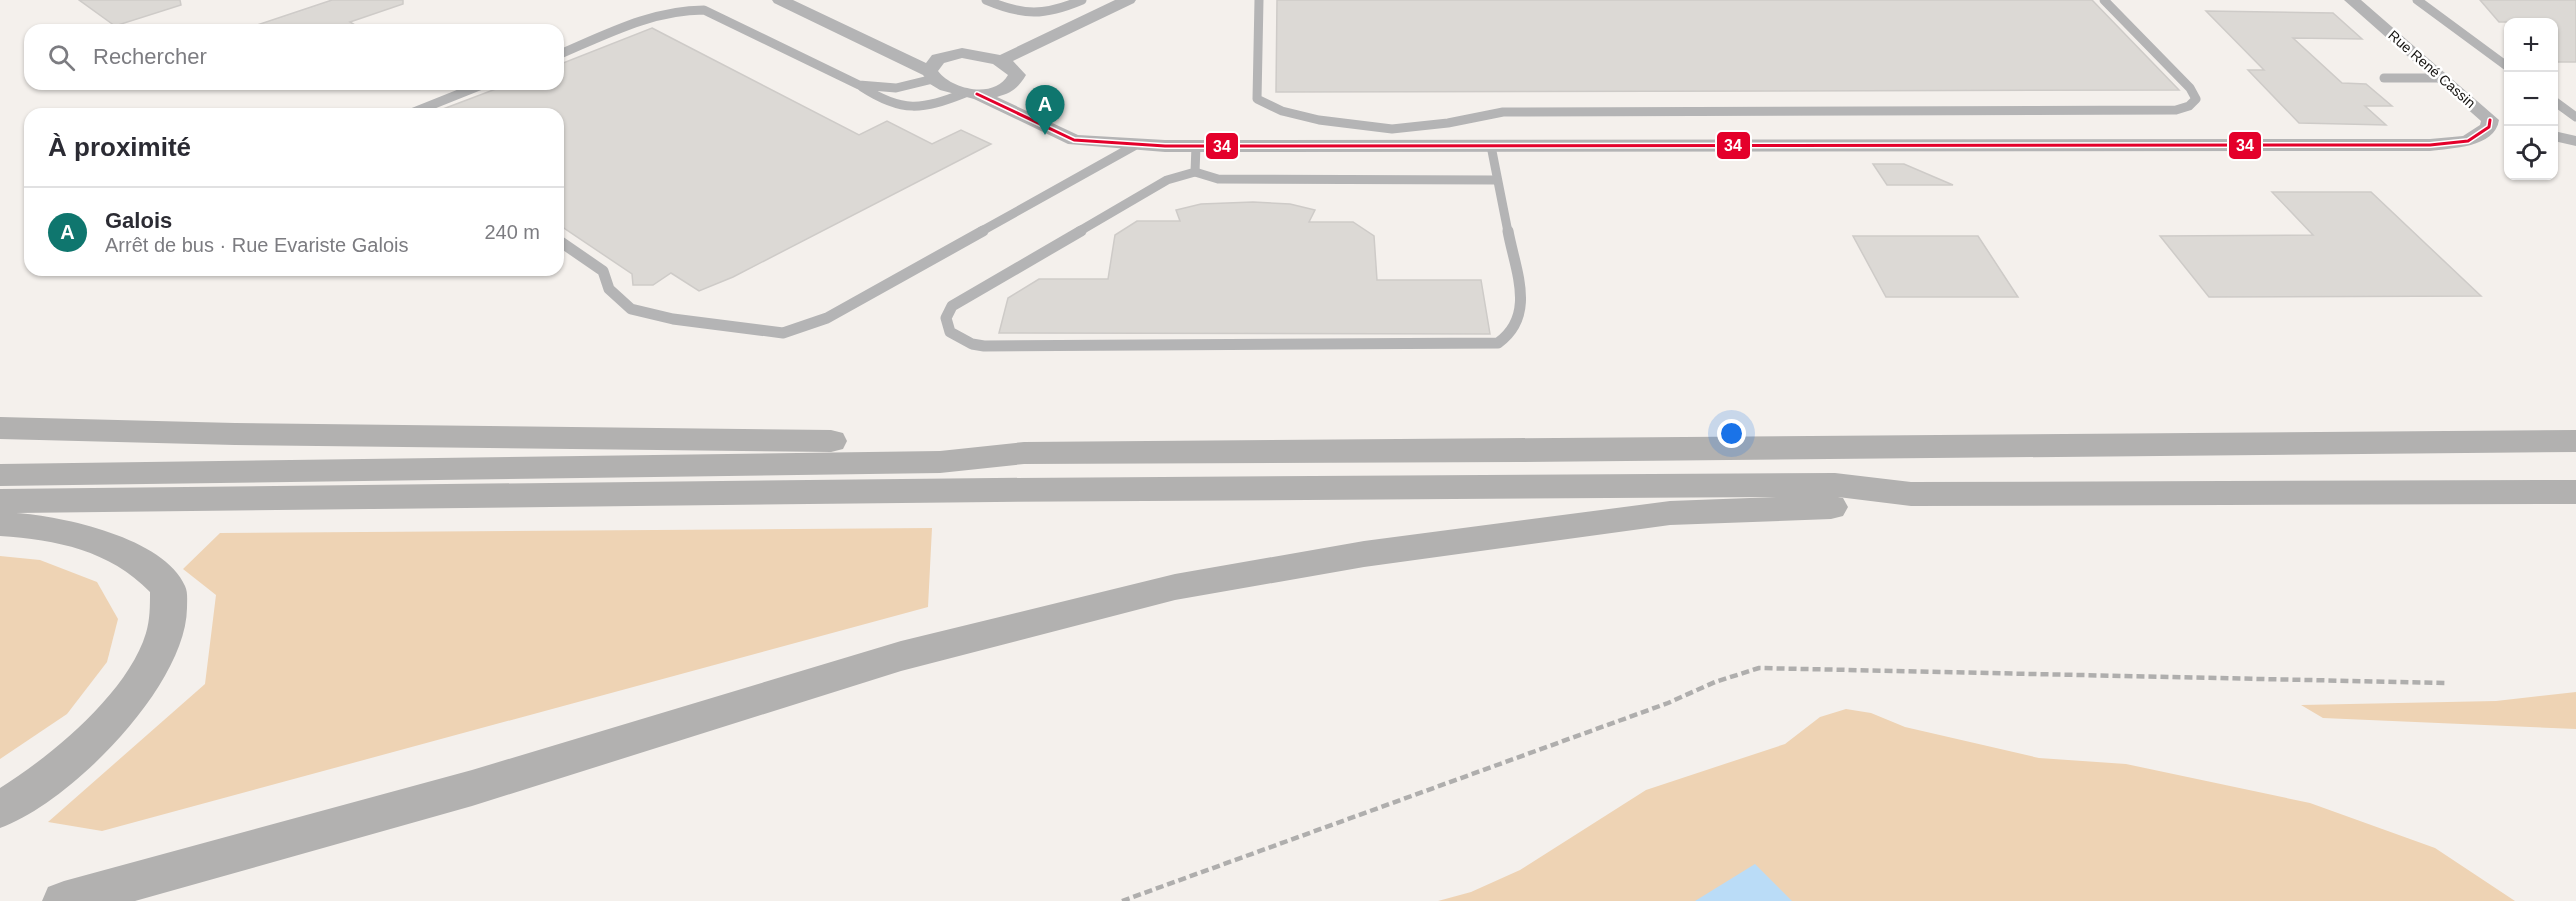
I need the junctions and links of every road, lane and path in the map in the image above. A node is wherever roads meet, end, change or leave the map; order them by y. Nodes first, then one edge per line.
1 (780, 0) edge
2 (803, 0) edge
3 (986, 0) edge
4 (1082, 0) edge
5 (1128, 0) edge
6 (1259, 0) edge
7 (2104, 0) edge
8 (2352, 0) edge
9 (2417, 0) edge
10 (564, 53) edge
11 (948, 55) junction
12 (1000, 61) junction
13 (2504, 64) edge
14 (931, 75) junction
15 (2384, 78) dead end
16 (2444, 78) junction
17 (859, 85) junction
18 (1012, 86) junction
19 (469, 90) edge
20 (971, 94) junction
21 (2558, 104) edge
22 (424, 108) edge
23 (2576, 117) edge
24 (2490, 120) junction
25 (2504, 124) edge
26 (2558, 137) edge
27 (2576, 141) edge
28 (1105, 143) junction
29 (1134, 146) junction
30 (1196, 146) junction
31 (1491, 146) junction
32 (1195, 172) junction
33 (1497, 180) junction
34 (564, 244) edge
35 (0, 428) edge
36 (2576, 441) edge
37 (1024, 453) junction
38 (0, 475) edge
39 (2576, 492) edge
40 (1911, 494) junction
41 (0, 501) edge
42 (0, 524) edge
43 (2445, 683) dead end
44 (0, 810) edge
45 (64, 901) edge
46 (1122, 901) edge

1 - 14 street, Rue René Cassin
2 - 11 street
3 - 4 lane
5 - 12 street
6 - 7 lane
8 - 16 street, Rue René Cassin
9 - 13 lane
10 - 17 lane
11 - 12 street
11 - 14 street
12 - 18 street
14 - 17 lane
14 - 20 street, Rue René Cassin
15 - 16 lane
16 - 24 street, Rue René Cassin
17 - 20 lane
18 - 20 street
18 - 28 street
19 - 22 lane
20 - 28 street, Rue René Cassin
21 - 23 lane
24 - 25 street
24 - 31 street, Rue René Cassin
26 - 27 street
28 - 29 street, Rue René Cassin
29 - 30 street, Rue René Cassin
29 - 34 lane
30 - 31 street, Rue René Cassin
30 - 32 lane
31 - 33 lane
32 - 33 lane
32 - 33 lane
35 - 37 highway
36 - 37 highway
37 - 38 highway
39 - 40 highway
40 - 41 highway
40 - 45 highway
42 - 44 highway
43 - 46 path

